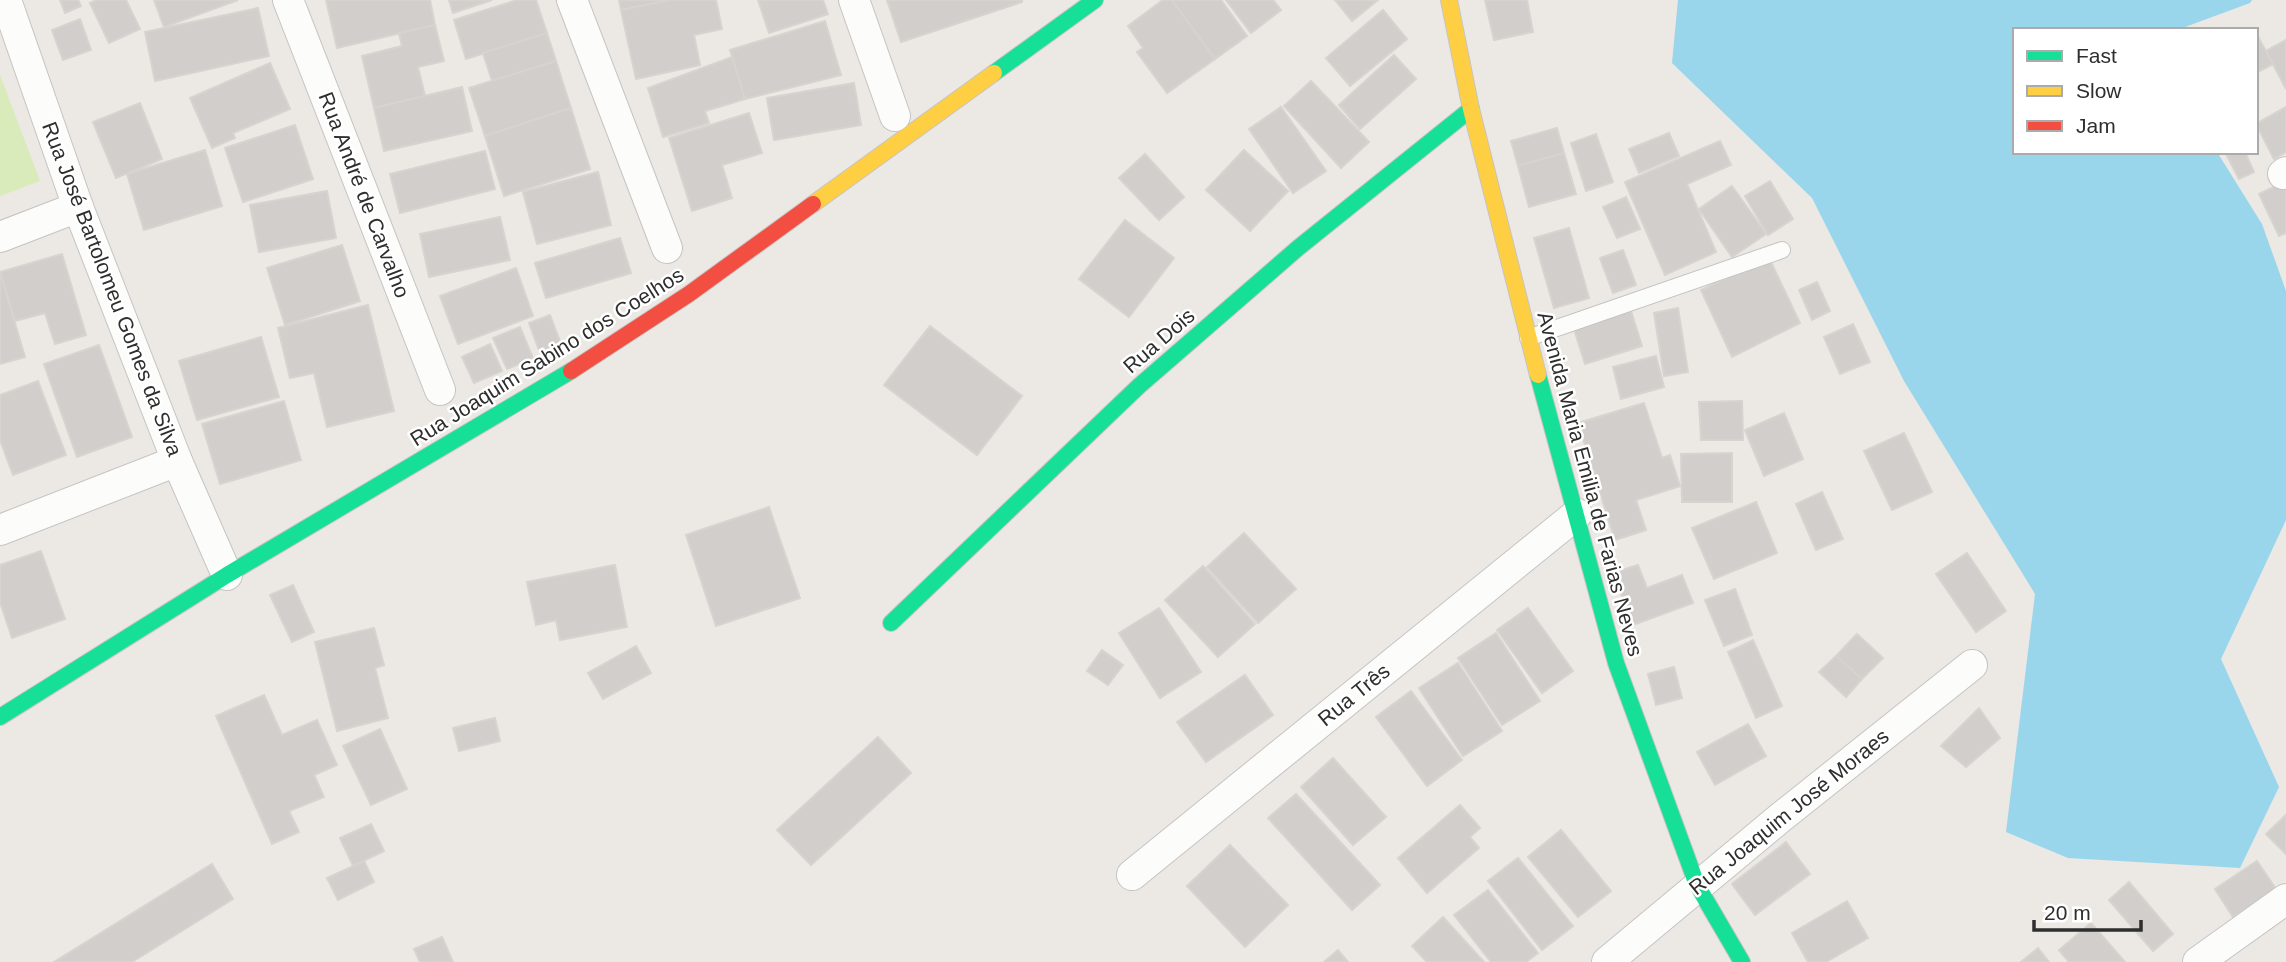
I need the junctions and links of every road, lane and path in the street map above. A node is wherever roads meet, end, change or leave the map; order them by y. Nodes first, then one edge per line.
1 (288, 0) edge
2 (572, 0) edge
3 (854, 0) edge
4 (1095, 0) edge
5 (1449, 0) edge
6 (6, 10) edge
7 (1471, 109) junction
8 (895, 116) dead end
9 (78, 207) junction
10 (0, 237) edge
11 (667, 248) dead end
12 (1782, 250) dead end
13 (1528, 338) junction
14 (440, 390) dead end
15 (177, 461) junction
16 (1577, 514) junction
17 (0, 530) edge
18 (227, 575) junction
19 (891, 623) dead end
20 (1972, 665) dead end
21 (0, 717) edge
22 (1132, 875) dead end
23 (1697, 886) junction
24 (2286, 899) edge
25 (1607, 962) edge
26 (1742, 962) edge
27 (2198, 962) edge

1 - 14 street, Rua André de Carvalho
2 - 11 street
3 - 8 street
4 - 18 street, Rua Joaquim Sabino dos Coelhos
5 - 7 street, Avenida Maria Emilia de Farias Neves
6 - 9 street, Rua José Bartolomeu Gomes da Silva
7 - 13 street, Avenida Maria Emilia de Farias Neves
7 - 19 street, Rua Dois
9 - 10 street
9 - 15 street, Rua José Bartolomeu Gomes da Silva
12 - 13 lane
13 - 16 street, Avenida Maria Emilia de Farias Neves
15 - 17 street
15 - 18 street, Rua José Bartolomeu Gomes da Silva
16 - 22 street, Rua Três
16 - 23 street, Avenida Maria Emilia de Farias Neves
18 - 21 street, Rua Joaquim Sabino dos Coelhos
20 - 23 street, Rua Joaquim José Moraes
23 - 25 street, Rua Joaquim José Moraes
23 - 26 street, Avenida Maria Emilia de Farias Neves
24 - 27 street

